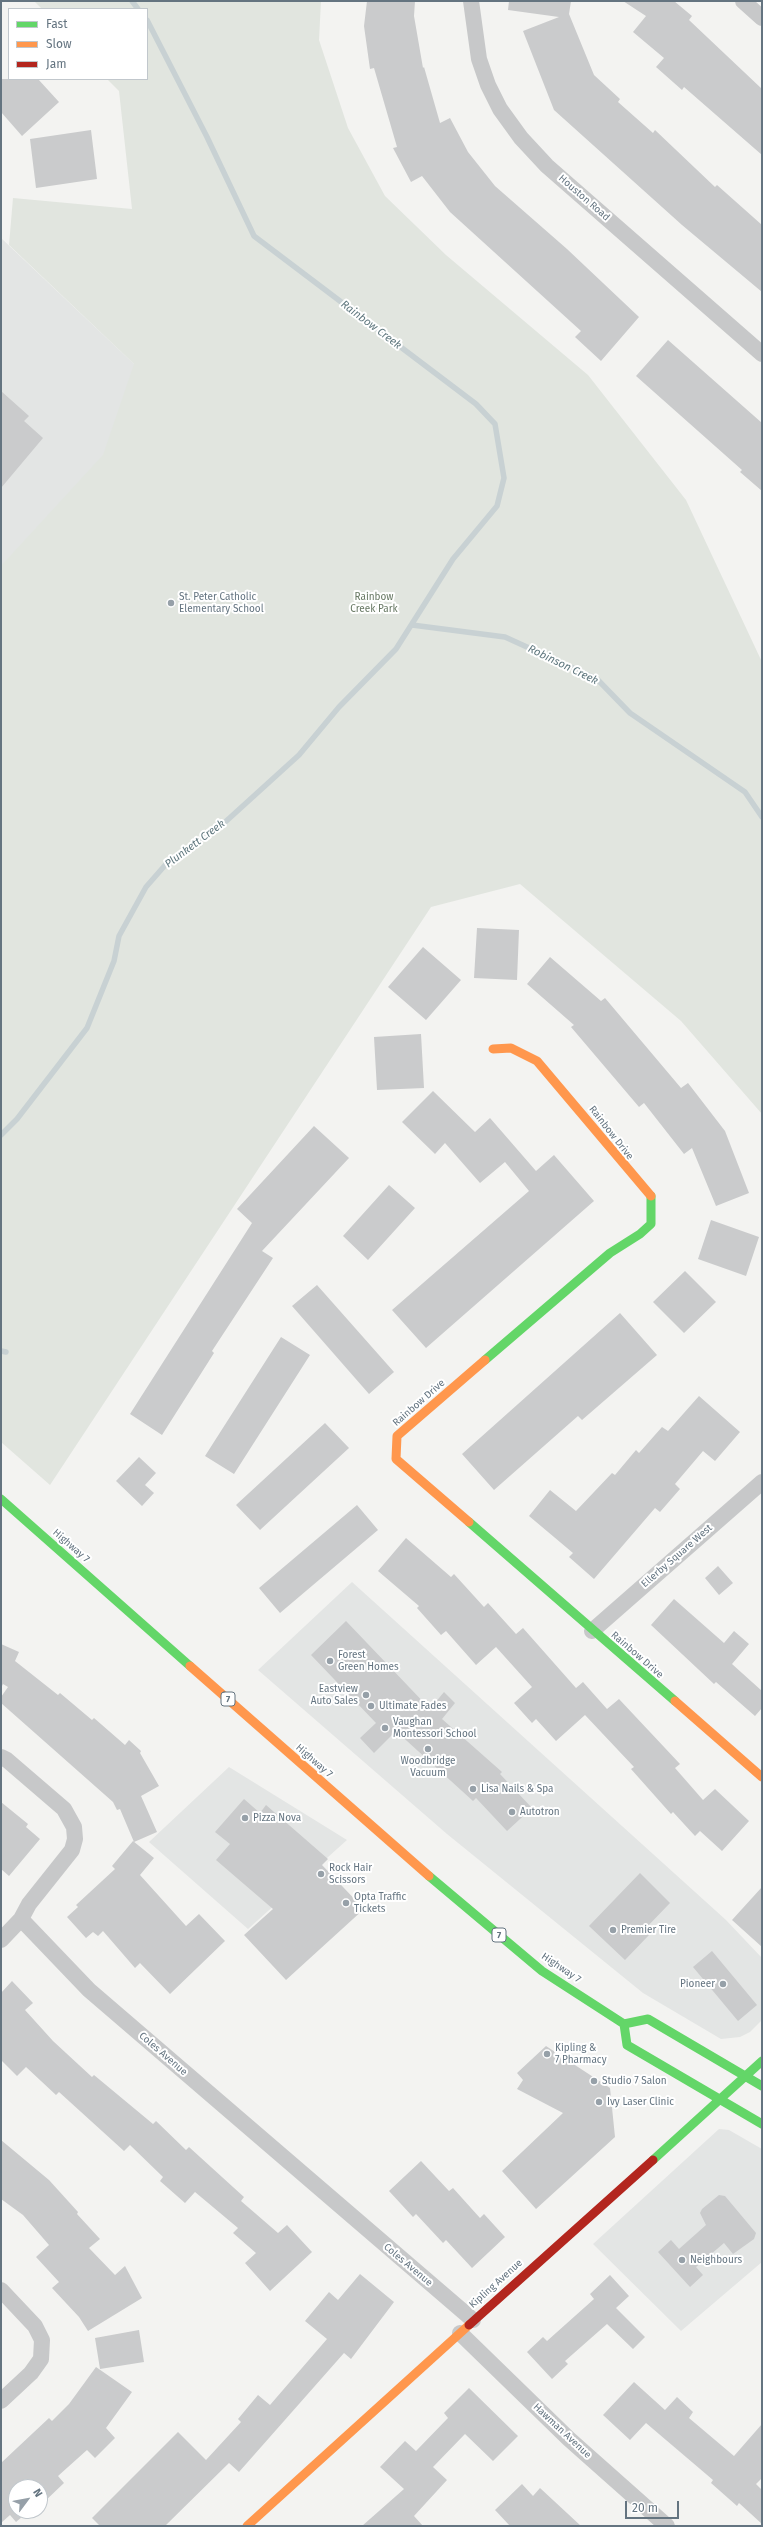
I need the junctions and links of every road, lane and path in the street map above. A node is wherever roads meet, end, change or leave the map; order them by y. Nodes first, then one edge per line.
1 (471, 1) edge
2 (743, 1) edge
3 (762, 18) edge
4 (762, 354) edge
5 (493, 1049) dead end
6 (762, 1482) edge
7 (1, 1500) edge
8 (592, 1631) junction
9 (1, 1757) edge
10 (762, 1777) edge
11 (21, 1919) junction
12 (1, 1940) edge
13 (624, 2024) junction
14 (762, 2061) edge
15 (745, 2076) junction
16 (762, 2086) edge
17 (718, 2099) junction
18 (762, 2124) edge
19 (1, 2290) edge
20 (473, 2320) junction
21 (460, 2333) junction
22 (1, 2401) edge
23 (247, 2526) edge
24 (667, 2526) edge

1 - 4 street, Houston Road
2 - 3 street
5 - 8 street, Rainbow Drive
6 - 8 street, Ellerby Square West
7 - 13 street, Highway 7 / 7
8 - 10 street, Rainbow Drive
9 - 11 street
11 - 12 street
11 - 20 street, Coles Avenue
13 - 15 street
13 - 17 street
14 - 15 street, Kipling Avenue
15 - 16 street
15 - 17 street, Kipling Avenue
17 - 18 street
17 - 20 street, Kipling Avenue
19 - 22 street
20 - 21 street, Kipling Avenue
21 - 23 street, Kipling Avenue
21 - 24 street, Hawman Avenue

